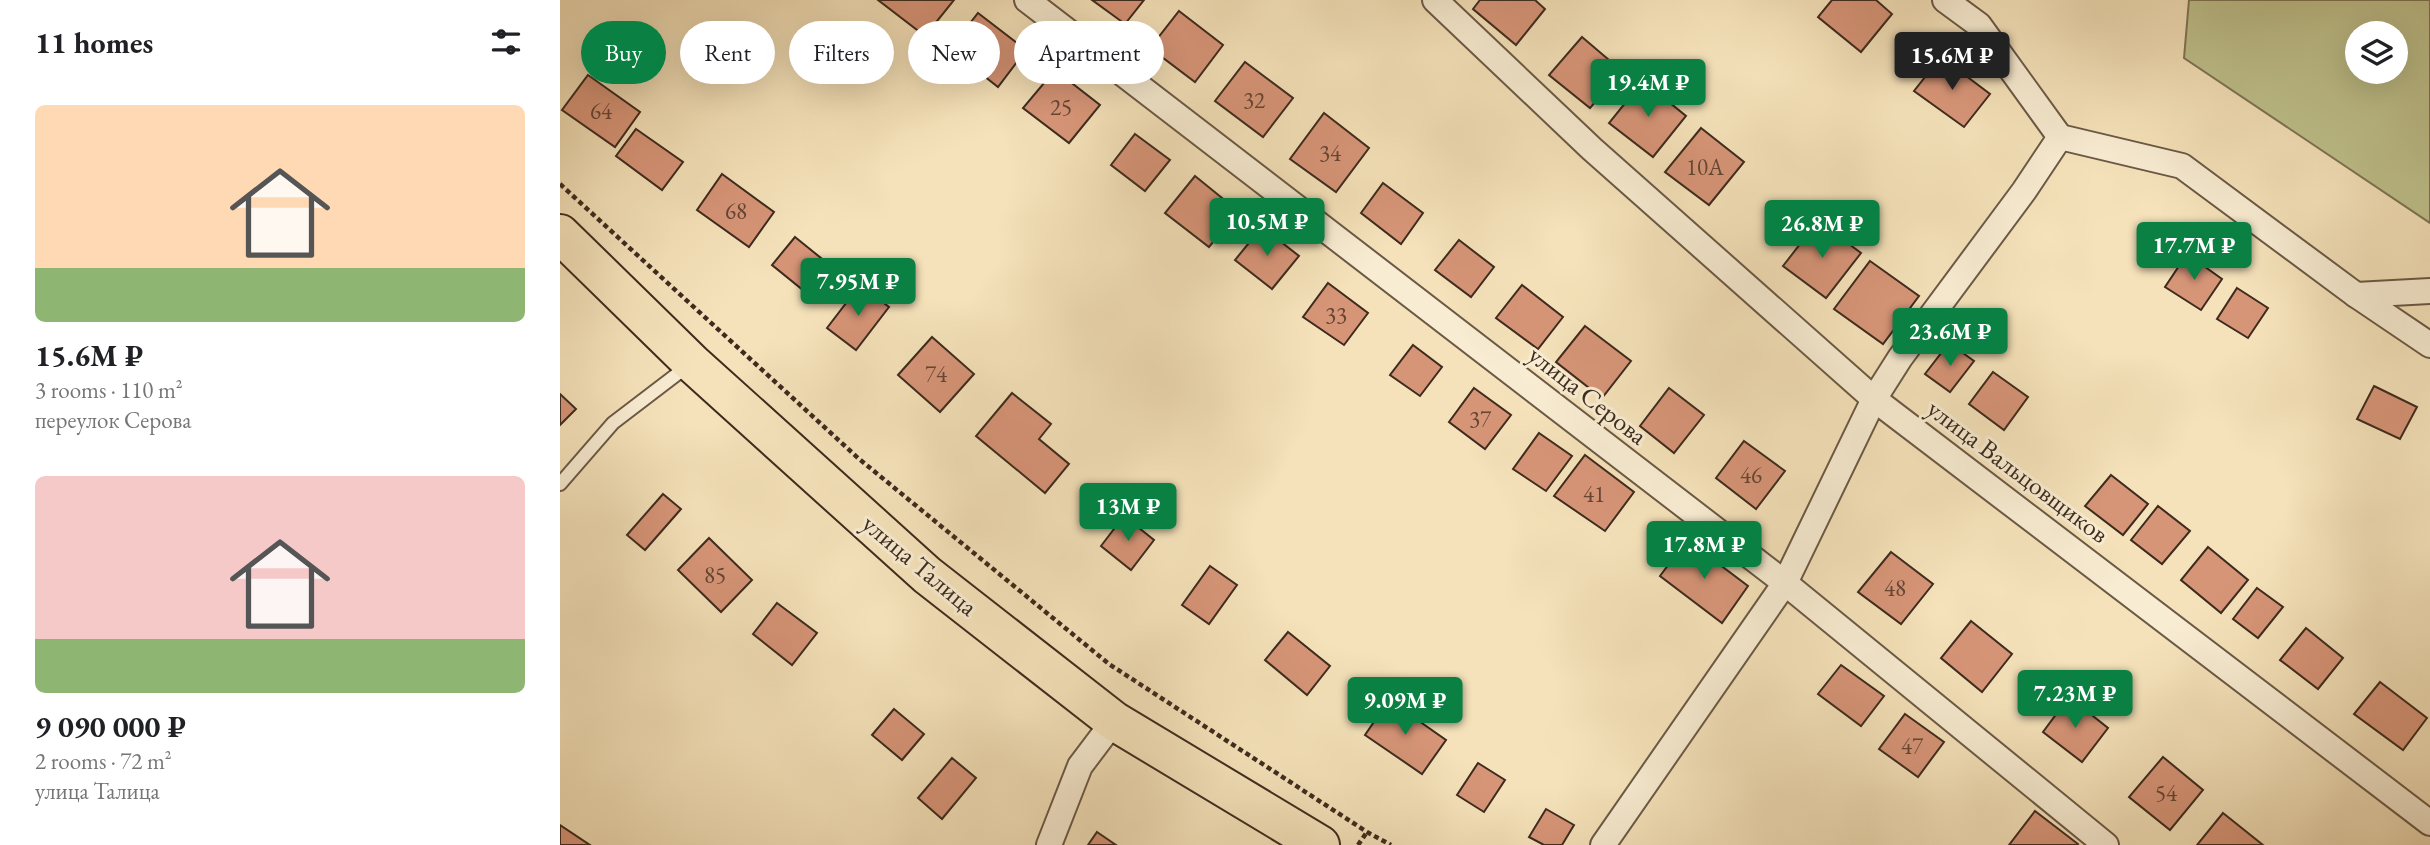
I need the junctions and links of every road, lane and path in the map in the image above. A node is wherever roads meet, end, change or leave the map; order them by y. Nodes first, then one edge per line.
1 (1027, 0) edge
2 (1435, 0) edge
3 (1945, 0) edge
4 (1976, 0) edge
5 (1979, 25) junction
6 (2060, 137) junction
7 (560, 184) edge
8 (560, 234) edge
9 (2430, 291) edge
10 (2356, 295) junction
11 (2430, 345) edge
12 (692, 363) junction
13 (1874, 399) junction
14 (560, 484) edge
15 (1785, 583) junction
16 (1114, 721) junction
17 (2430, 823) edge
18 (1367, 832) junction
19 (1049, 845) edge
20 (1320, 845) edge
21 (1359, 845) edge
22 (1391, 845) edge
23 (1603, 845) edge
24 (2106, 845) edge

1 - 15 street, улица Серова
2 - 13 street, улица Вальцовщиков
3 - 5 street
4 - 5 street
5 - 6 street
6 - 10 street
6 - 13 street
7 - 18 path
8 - 12 main road, улица Талица
9 - 10 street
10 - 11 street
12 - 14 lane
12 - 16 main road, улица Талица
13 - 15 street
13 - 17 street, улица Вальцовщиков
15 - 23 street
15 - 24 street, улица Серова
16 - 19 street
16 - 20 main road, улица Талица
18 - 21 path
18 - 22 path

